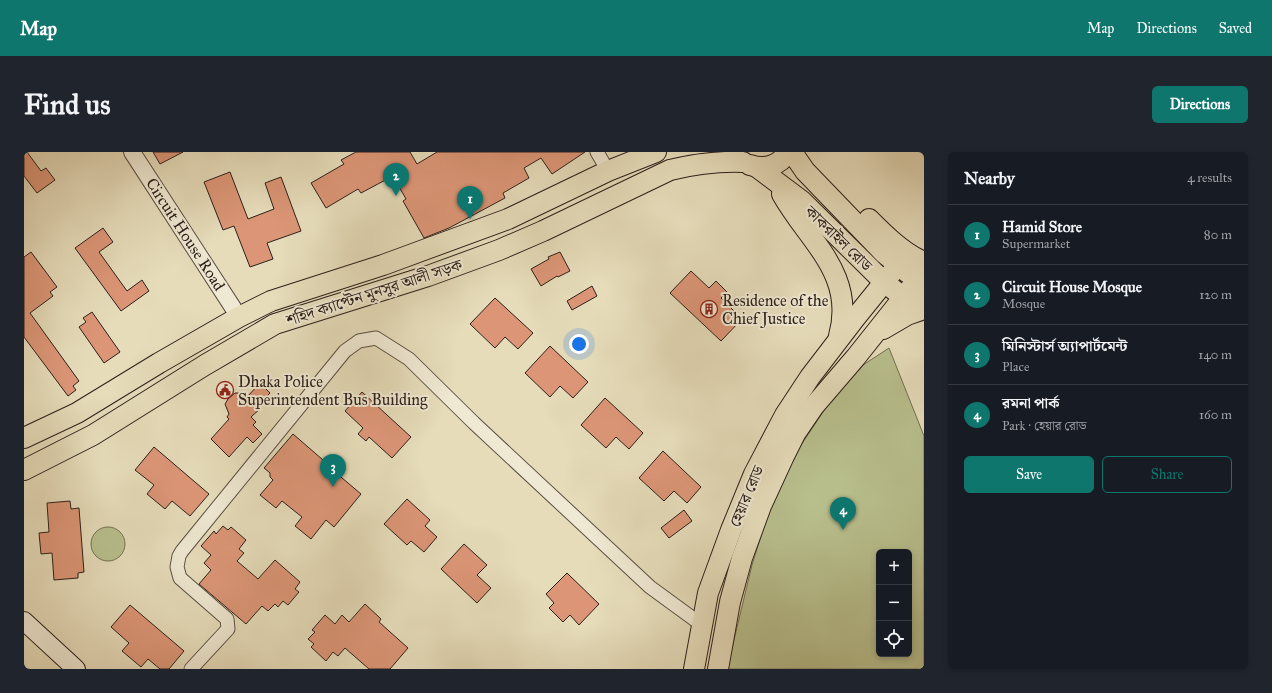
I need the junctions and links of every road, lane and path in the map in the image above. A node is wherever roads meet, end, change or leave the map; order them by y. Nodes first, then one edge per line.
1 (132, 152) edge
2 (597, 152) edge
3 (656, 152) edge
4 (788, 152) edge
5 (792, 152) edge
6 (808, 152) edge
7 (745, 160) edge
8 (608, 172) junction
9 (774, 180) junction
10 (898, 265) junction
11 (922, 279) edge
12 (884, 282) junction
13 (903, 297) junction
14 (924, 309) edge
15 (239, 316) junction
16 (838, 340) junction
17 (868, 341) junction
18 (24, 438) edge
19 (24, 470) edge
20 (25, 622) edge
21 (702, 625) junction
22 (76, 669) edge
23 (191, 669) edge
24 (694, 669) edge
25 (718, 669) edge

1 - 15 street, Circuit House Road
2 - 8 street
3 - 8 main road, শহিদ ক্যাপ্টেন মুনসুর আলী সড়ক
4 - 7 main road, শহিদ ক্যাপ্টেন মুনসুর আলী সড়ক
5 - 10 main road, কাকরাইল রোড
6 - 11 main road
7 - 9 main road, কাকরাইল রোড
7 - 19 main road, শহিদ ক্যাপ্টেন মুনসুর আলী সড়ক
8 - 15 main road, শহিদ ক্যাপ্টেন মুনসুর আলী সড়ক
9 - 12 main road, কাকরাইল রোড
9 - 16 main road
10 - 11 main road, কাকরাইল রোড
10 - 12 main road, হেয়ার রোড
11 - 13 main road
12 - 13 main road, কাকরাইল রোড
12 - 16 main road, হেয়ার রোড
13 - 17 main road
14 - 17 main road
15 - 18 main road, শহিদ ক্যাপ্টেন মুনসুর আলী সড়ক
16 - 21 main road, হেয়ার রোড
17 - 25 main road
20 - 22 main road
21 - 23 street
21 - 24 main road, হেয়ার রোড

